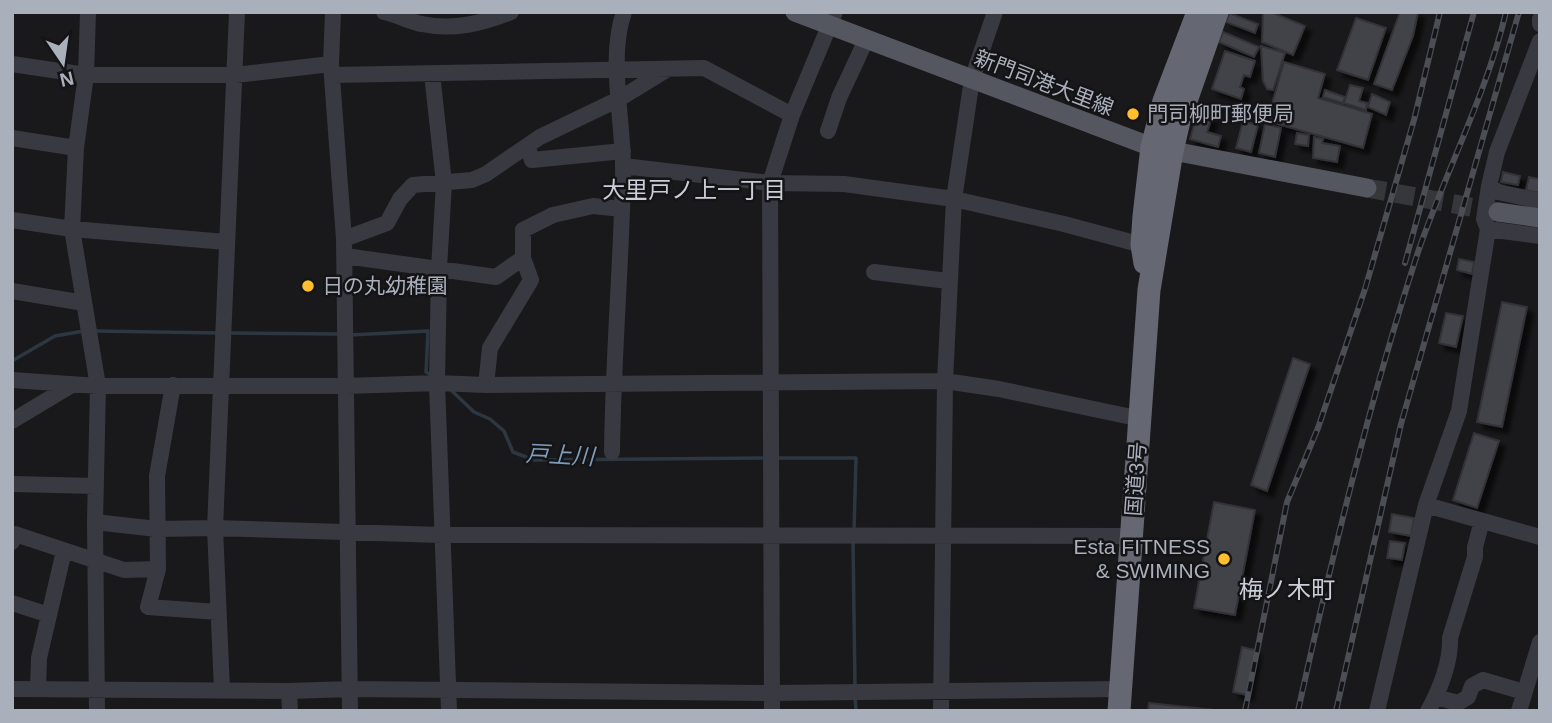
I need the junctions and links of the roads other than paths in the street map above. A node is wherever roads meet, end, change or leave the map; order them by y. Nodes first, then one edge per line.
1 (88, 12) edge
2 (237, 12) edge
3 (333, 12) edge
4 (384, 12) edge
5 (511, 12) edge
6 (624, 12) edge
7 (795, 12) edge
8 (995, 12) edge
9 (1198, 12) edge
10 (1217, 12) edge
11 (832, 20) edge
12 (866, 40) junction
13 (1540, 41) edge
14 (12, 64) edge
15 (670, 68) junction
16 (331, 70) junction
17 (617, 70) junction
18 (432, 74) junction
19 (86, 75) junction
20 (235, 75) junction
21 (972, 79) junction
22 (620, 99) junction
23 (792, 115) junction
24 (828, 131) dead end
25 (12, 138) edge
26 (527, 146) junction
27 (76, 148) junction
28 (1162, 149) junction
29 (623, 158) junction
30 (444, 183) junction
31 (770, 183) junction
32 (1489, 186) junction
33 (1367, 188) tunnel mouth
34 (954, 199) junction
35 (1540, 201) edge
36 (622, 209) junction
37 (1498, 212) tunnel mouth
38 (1540, 218) edge
39 (12, 220) edge
40 (72, 229) junction
41 (1488, 229) junction
42 (1540, 236) edge
43 (344, 239) junction
44 (226, 242) junction
45 (1142, 245) junction
46 (345, 256) junction
47 (523, 258) junction
48 (439, 269) junction
49 (874, 272) dead end
50 (948, 281) junction
51 (1149, 290) junction
52 (12, 291) edge
53 (84, 303) junction
54 (12, 380) edge
55 (945, 381) junction
56 (772, 382) junction
57 (437, 383) junction
58 (612, 384) junction
59 (72, 385) junction
60 (173, 385) junction
61 (223, 385) junction
62 (486, 385) junction
63 (98, 386) junction
64 (346, 386) junction
65 (1141, 419) junction
66 (12, 421) edge
67 (612, 452) dead end
68 (12, 484) edge
69 (96, 485) junction
70 (1426, 505) junction
71 (1482, 521) junction
72 (95, 522) junction
73 (215, 528) junction
74 (157, 529) junction
75 (349, 534) junction
76 (442, 535) junction
77 (942, 536) junction
78 (1132, 536) junction
79 (771, 537) junction
80 (1540, 537) edge
81 (12, 542) edge
82 (64, 551) junction
83 (96, 562) junction
84 (158, 569) junction
85 (12, 603) edge
86 (218, 612) junction
87 (49, 615) junction
88 (1540, 642) edge
89 (97, 688) junction
90 (12, 689) edge
91 (38, 689) junction
92 (350, 689) junction
93 (222, 690) junction
94 (447, 690) junction
95 (941, 690) junction
96 (289, 691) junction
97 (1524, 692) junction
98 (772, 693) junction
99 (1120, 700) edge
100 (1432, 704) edge
101 (97, 711) edge
102 (290, 711) edge
103 (350, 711) edge
104 (449, 711) edge
105 (772, 711) edge
106 (941, 711) edge
107 (1377, 711) edge
108 (1519, 711) edge

1 - 19 street
2 - 20 street
3 - 16 street
4 - 5 street
6 - 17 street
7 - 11 main road, 新門司港大里線
8 - 21 street
9 - 28 highway, 国道3号
10 - 28 highway, 国道3号
11 - 12 main road, 新門司港大里線
11 - 23 street
12 - 21 main road, 新門司港大里線
12 - 24 street
13 - 32 street
14 - 19 street
15 - 17 street
15 - 22 street
15 - 23 street
16 - 18 street
16 - 20 street
16 - 43 street
17 - 18 street
17 - 22 street
18 - 30 street
19 - 20 street
19 - 27 street
20 - 44 street
21 - 28 main road, 新門司港大里線
21 - 34 street
22 - 26 street
22 - 29 street
23 - 31 street
25 - 27 street
26 - 29 street
26 - 30 street
27 - 40 street
28 - 33 main road, 新門司港大里線
28 - 45 highway, 国道3号
28 - 51 highway, 国道3号
29 - 31 street
29 - 36 street
30 - 43 street
30 - 48 street
31 - 34 street
31 - 56 street
32 - 35 street
32 - 41 street
34 - 45 street
34 - 50 street
36 - 47 street
36 - 58 street
37 - 38 main road
39 - 40 street
40 - 44 street
40 - 53 street
41 - 42 street
41 - 70 street
43 - 46 street
44 - 61 street
45 - 51 highway, 国道3号
46 - 48 street
46 - 64 street
47 - 48 street
47 - 62 street
48 - 57 street
49 - 50 street
50 - 55 street
51 - 65 highway, 国道3号
52 - 53 street
53 - 63 street
54 - 59 street
55 - 56 street
55 - 65 street
55 - 77 street
56 - 58 street
56 - 79 street
57 - 62 street
57 - 64 street
57 - 76 street
58 - 62 street
58 - 67 street
59 - 63 street
59 - 66 street
60 - 61 street
60 - 63 street
60 - 74 street
61 - 64 street
61 - 73 street
63 - 69 street
64 - 75 street
65 - 78 highway, 国道3号
68 - 69 street
69 - 72 street
70 - 71 street
70 - 107 street
71 - 80 street
71 - 100 street
72 - 74 street
72 - 83 street
73 - 74 street
73 - 75 street
73 - 86 street
74 - 84 street
75 - 76 street
75 - 92 street
76 - 79 street
76 - 94 street
77 - 78 street
77 - 79 street
77 - 95 street
78 - 99 highway, 国道3号
79 - 98 street
81 - 82 street
82 - 83 street
82 - 87 street
83 - 84 street
83 - 89 street
84 - 86 street
85 - 87 street
86 - 93 street
87 - 91 street
88 - 97 street
89 - 91 street
89 - 93 street
89 - 101 street
90 - 91 street
92 - 94 street
92 - 96 street
92 - 103 street
93 - 96 street
94 - 98 street
94 - 104 street
95 - 98 street
95 - 99 street
95 - 106 street
96 - 102 street
97 - 100 street
97 - 108 street
98 - 105 street

